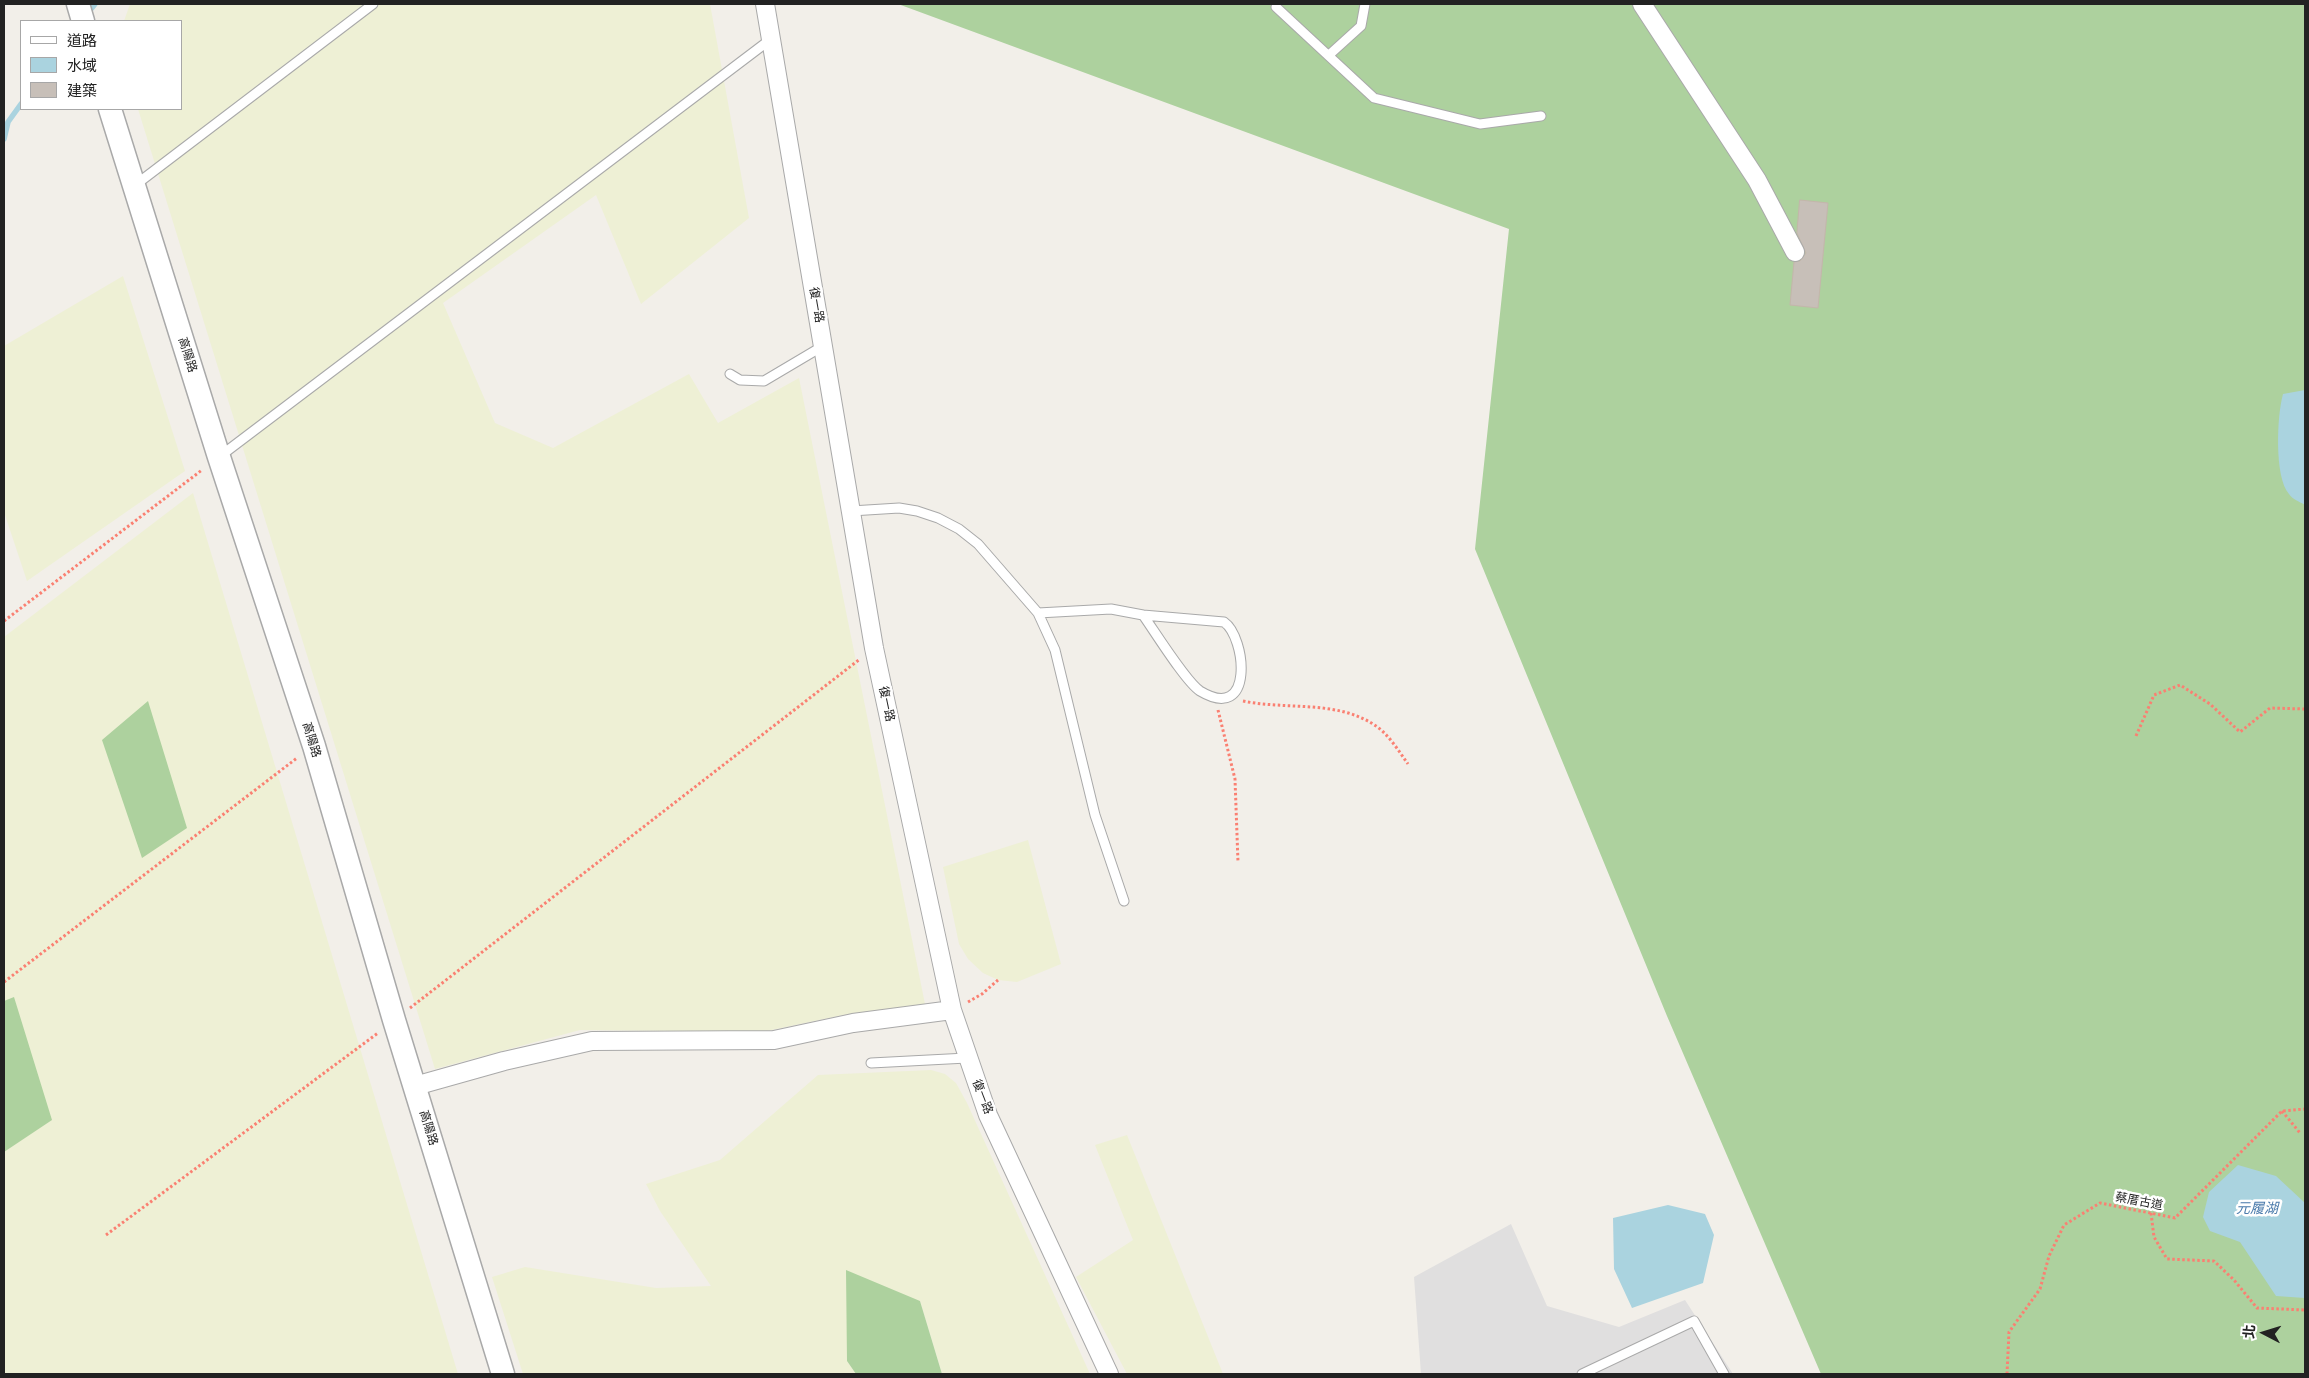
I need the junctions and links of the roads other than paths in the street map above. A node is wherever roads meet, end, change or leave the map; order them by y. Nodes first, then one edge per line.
1 (78, 4) edge
2 (373, 4) edge
3 (765, 4) edge
4 (1365, 4) edge
5 (1642, 4) edge
6 (1276, 7) dead end
7 (83, 20) edge
8 (771, 39) junction
9 (1329, 55) junction
10 (110, 110) edge
11 (1542, 116) dead end
12 (134, 186) junction
13 (1795, 252) dead end
14 (823, 346) junction
15 (730, 374) dead end
16 (219, 457) junction
17 (851, 511) junction
18 (1038, 614) junction
19 (1143, 615) junction
20 (1124, 901) dead end
21 (952, 1010) junction
22 (967, 1058) junction
23 (871, 1063) dead end
24 (415, 1086) junction
25 (503, 1374) edge
26 (1109, 1374) edge
27 (1582, 1374) edge
28 (1724, 1374) edge

1 - 7 street
2 - 12 lane
3 - 8 street, 復一路
4 - 9 lane
5 - 13 street
6 - 9 lane
8 - 14 street, 復一路
8 - 16 lane
9 - 11 lane
10 - 12 street, 高陽路
12 - 16 street, 高陽路
14 - 15 lane
14 - 17 street, 復一路
16 - 24 street, 高陽路
17 - 18 lane
17 - 21 street, 復一路
18 - 19 lane
18 - 20 lane
19 - 19 lane
21 - 22 street, 復一路
21 - 24 street
22 - 23 lane
22 - 26 street, 復一路
24 - 25 street, 高陽路
27 - 28 lane

